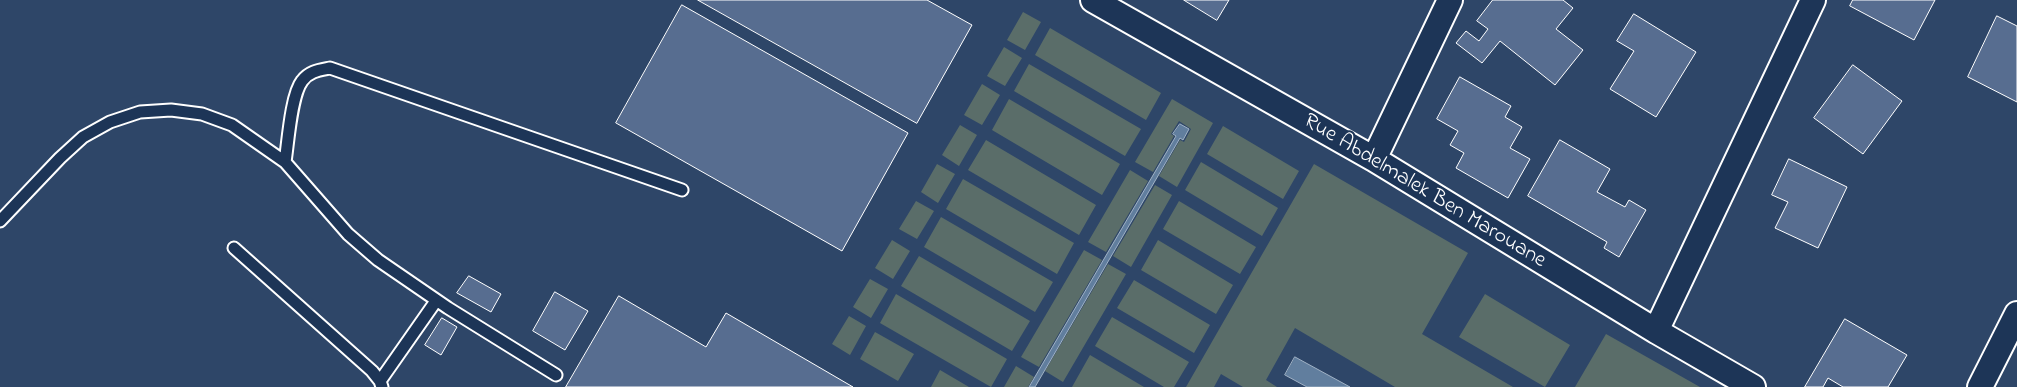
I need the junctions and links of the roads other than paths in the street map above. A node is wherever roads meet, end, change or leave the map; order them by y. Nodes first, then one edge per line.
1 (1450, 0) edge
2 (1813, 0) edge
3 (1095, 1) edge
4 (1374, 159) junction
5 (285, 162) junction
6 (682, 190) dead end
7 (0, 221) edge
8 (234, 248) dead end
9 (436, 301) junction
10 (2017, 314) edge
11 (1656, 331) junction
12 (556, 375) dead end
13 (381, 384) edge
14 (1753, 387) edge
15 (1980, 387) edge

1 - 4 street
2 - 11 street
3 - 4 street, Rue Abdelmalek Ben Marouane
4 - 11 street, Rue Abdelmalek Ben Marouane
5 - 6 lane
5 - 7 lane
5 - 9 lane
8 - 13 lane
9 - 12 lane
9 - 13 lane
10 - 15 street
11 - 14 street, Rue Abdelmalek Ben Marouane

